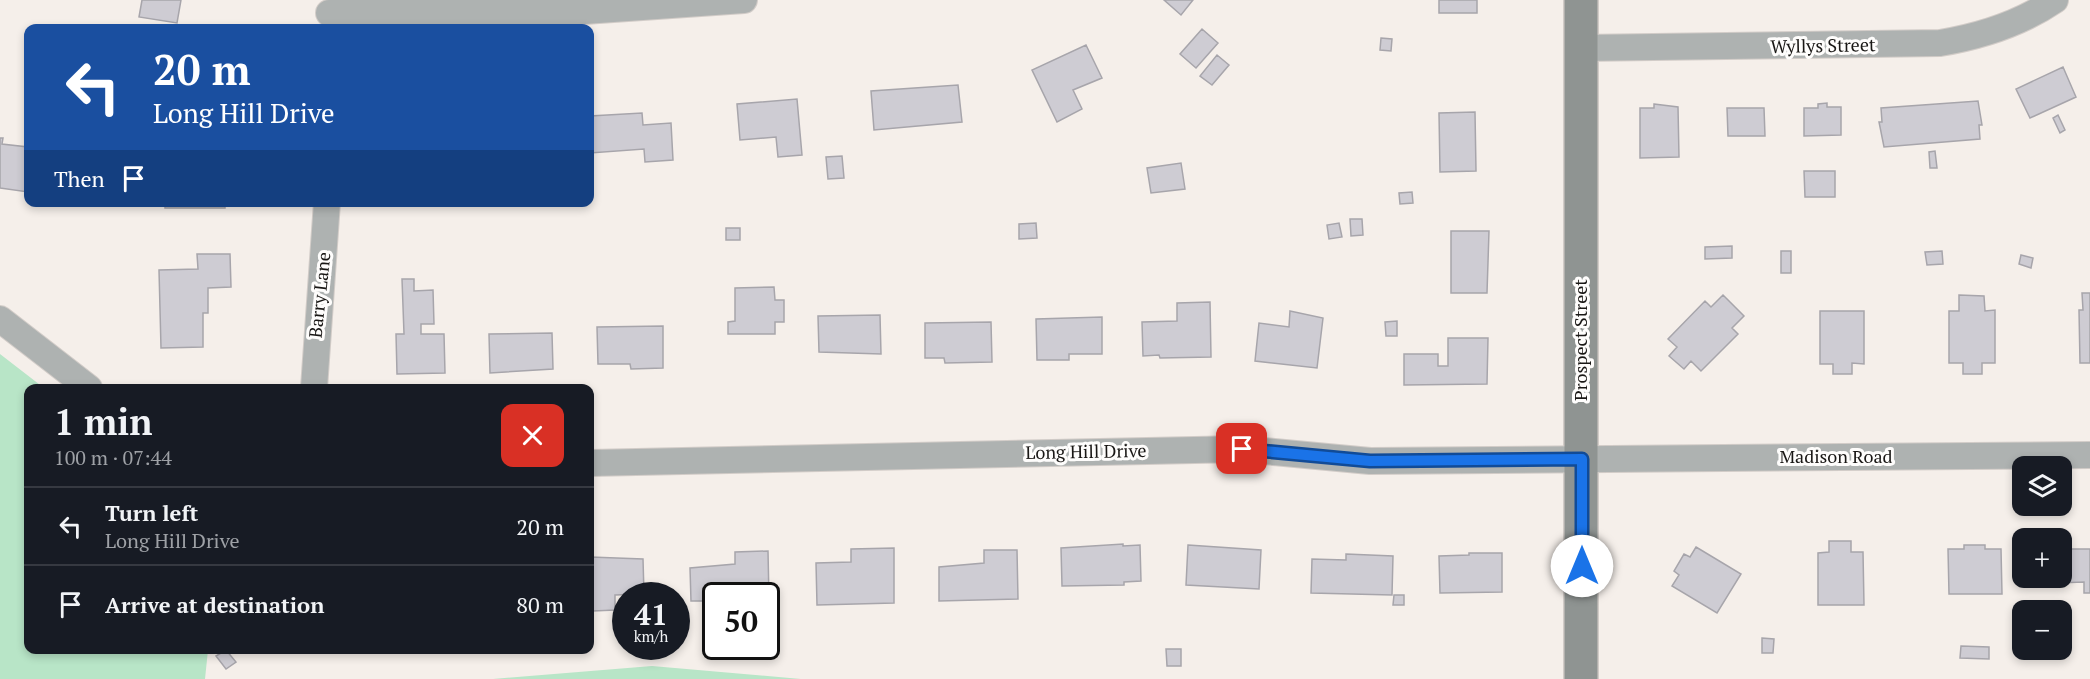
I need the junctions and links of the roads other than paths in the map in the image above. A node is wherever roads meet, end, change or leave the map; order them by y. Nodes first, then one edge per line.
1 (744, 0) edge
2 (1581, 0) edge
3 (2055, 0) edge
4 (328, 14) edge
5 (1581, 48) junction
6 (327, 207) edge
7 (0, 319) edge
8 (83, 384) edge
9 (314, 384) edge
10 (2090, 455) edge
11 (1582, 459) junction
12 (594, 463) edge
13 (1581, 679) edge

1 - 4 street
2 - 5 main road, Prospect Street
3 - 5 street, Wyllys Street
5 - 11 main road, Prospect Street
6 - 9 street, Barry Lane
7 - 8 street
10 - 11 street, Madison Road
11 - 12 street, Long Hill Drive
11 - 13 main road, Prospect Street

